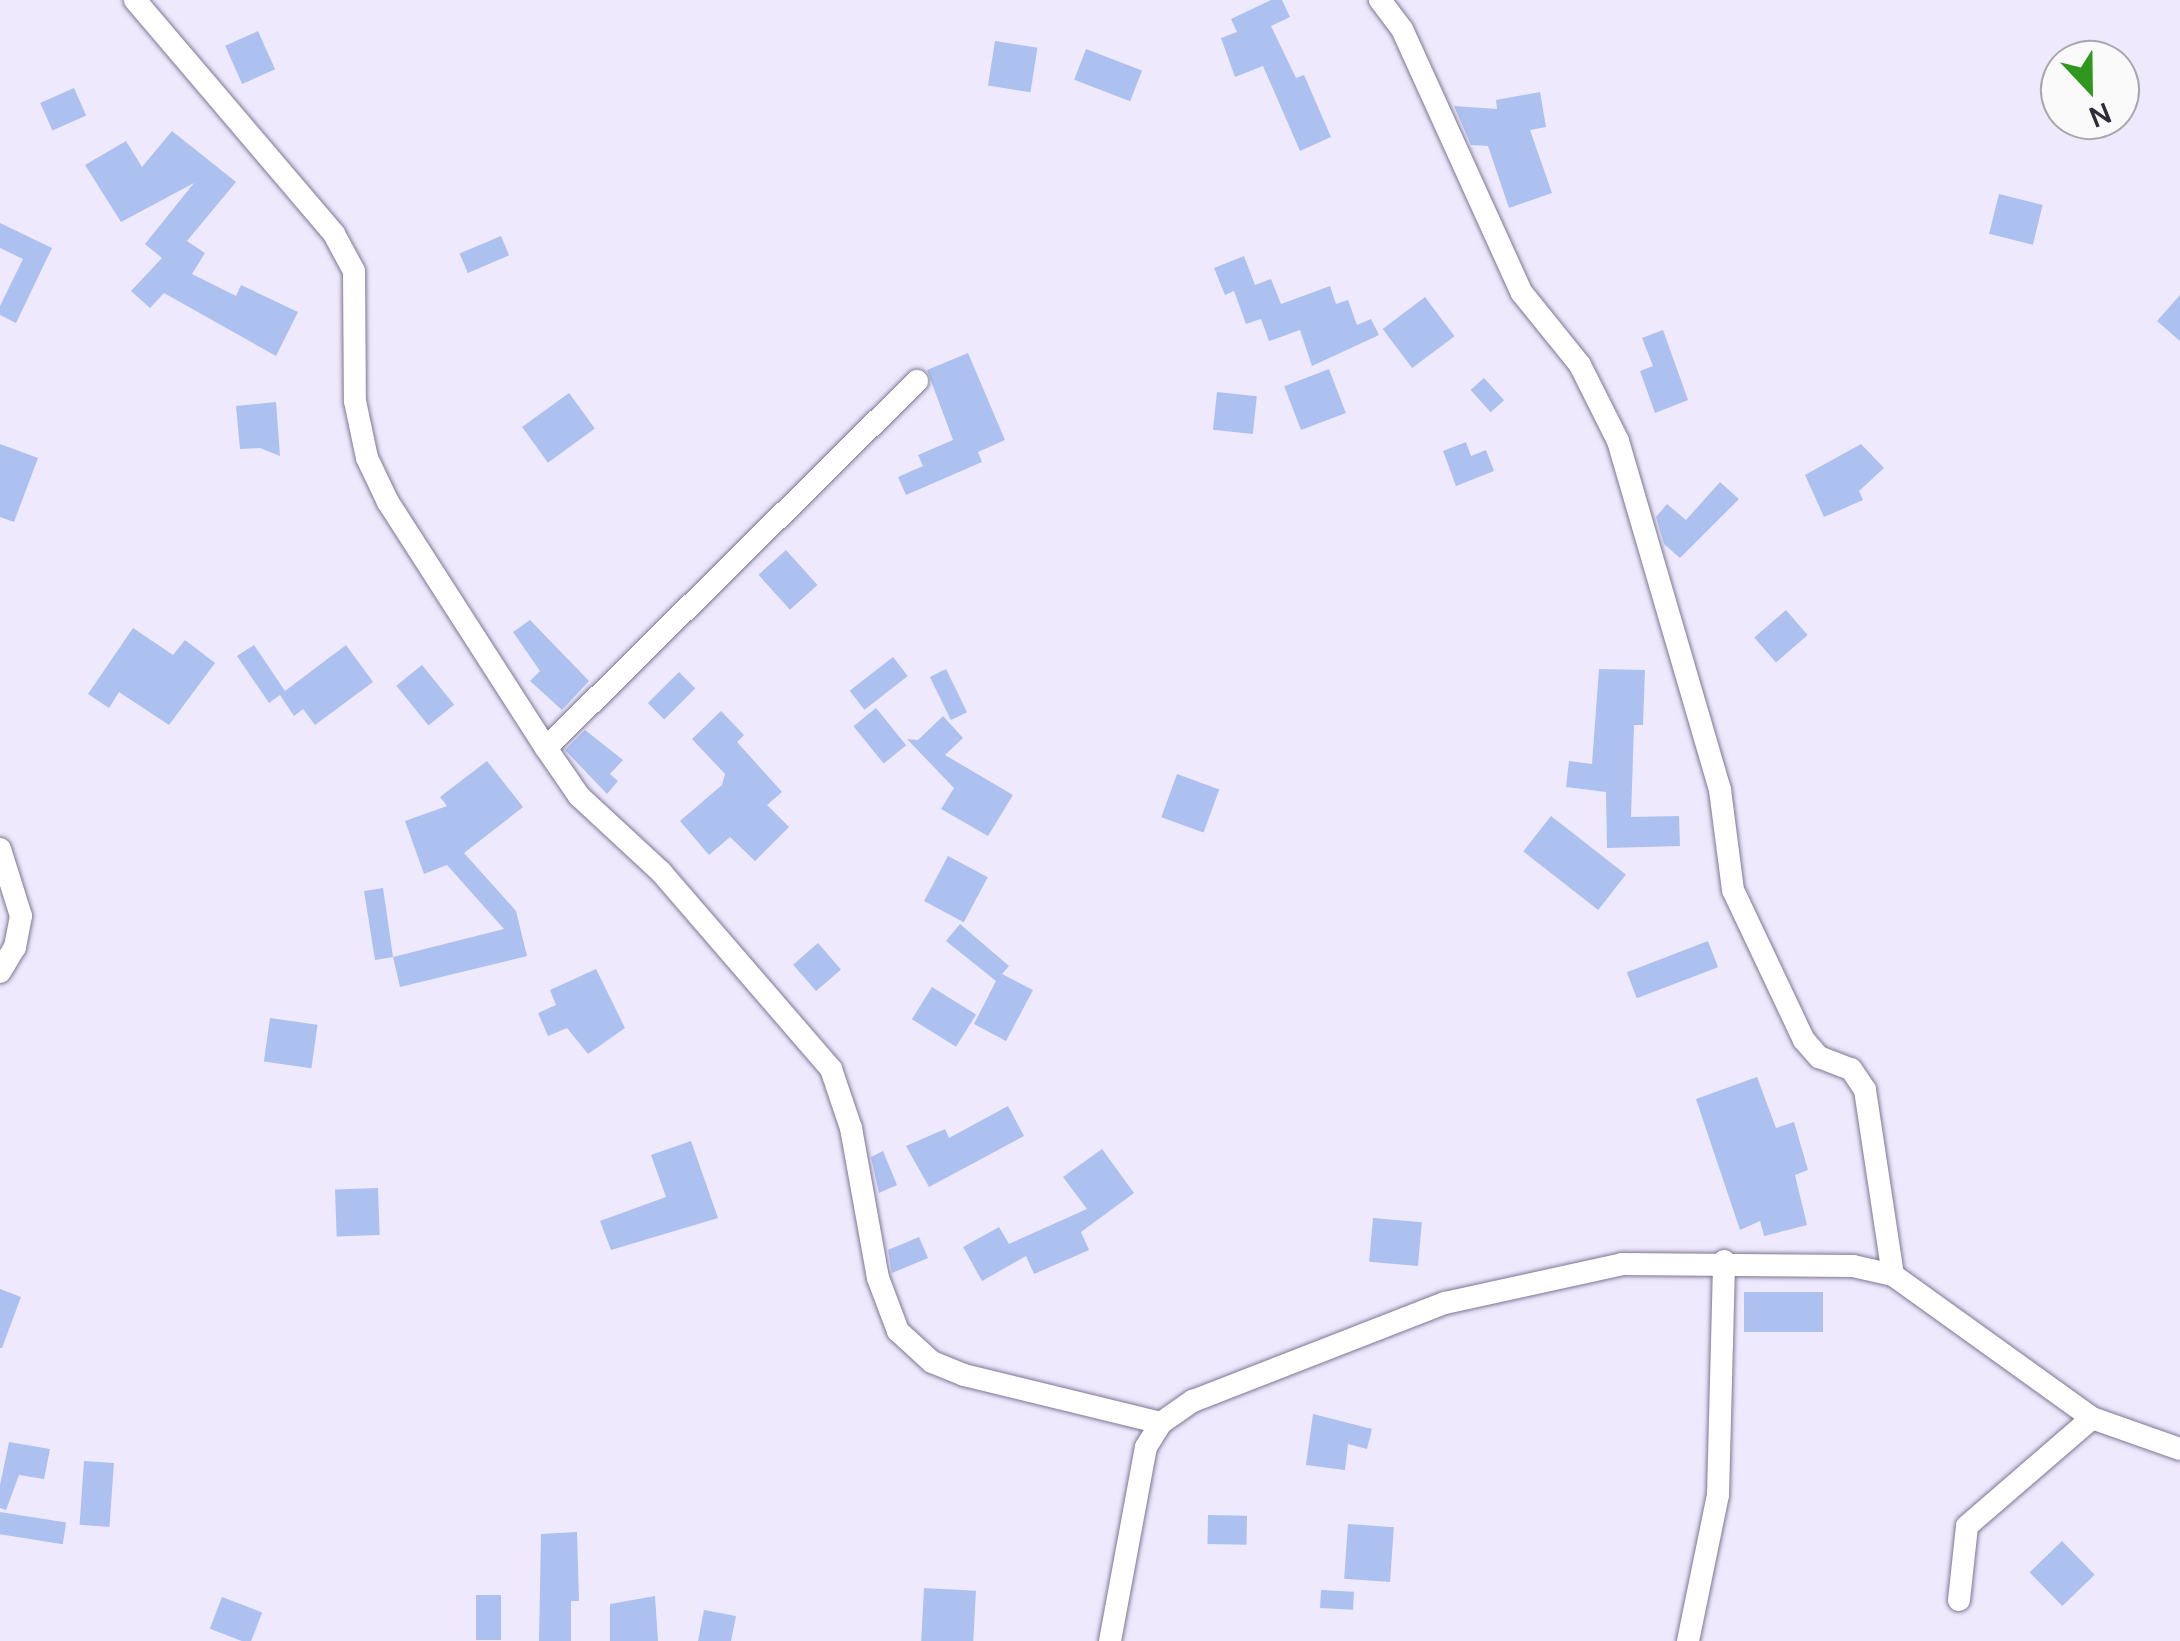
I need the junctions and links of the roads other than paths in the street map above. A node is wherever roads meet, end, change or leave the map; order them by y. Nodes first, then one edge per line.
1 (135, 0) edge
2 (1380, 0) edge
3 (916, 380) dead end
4 (546, 748) junction
5 (0, 850) edge
6 (0, 972) edge
7 (1724, 1261) junction
8 (1893, 1275) junction
9 (2092, 1418) junction
10 (1161, 1423) junction
11 (2180, 1449) edge
12 (1959, 1600) dead end
13 (1110, 1641) edge
14 (1688, 1641) edge

1 - 4 street
2 - 8 street
3 - 4 street
4 - 10 street
5 - 6 street
7 - 8 street
7 - 10 street
7 - 14 street
8 - 9 street
9 - 11 street
9 - 12 street
10 - 13 street

